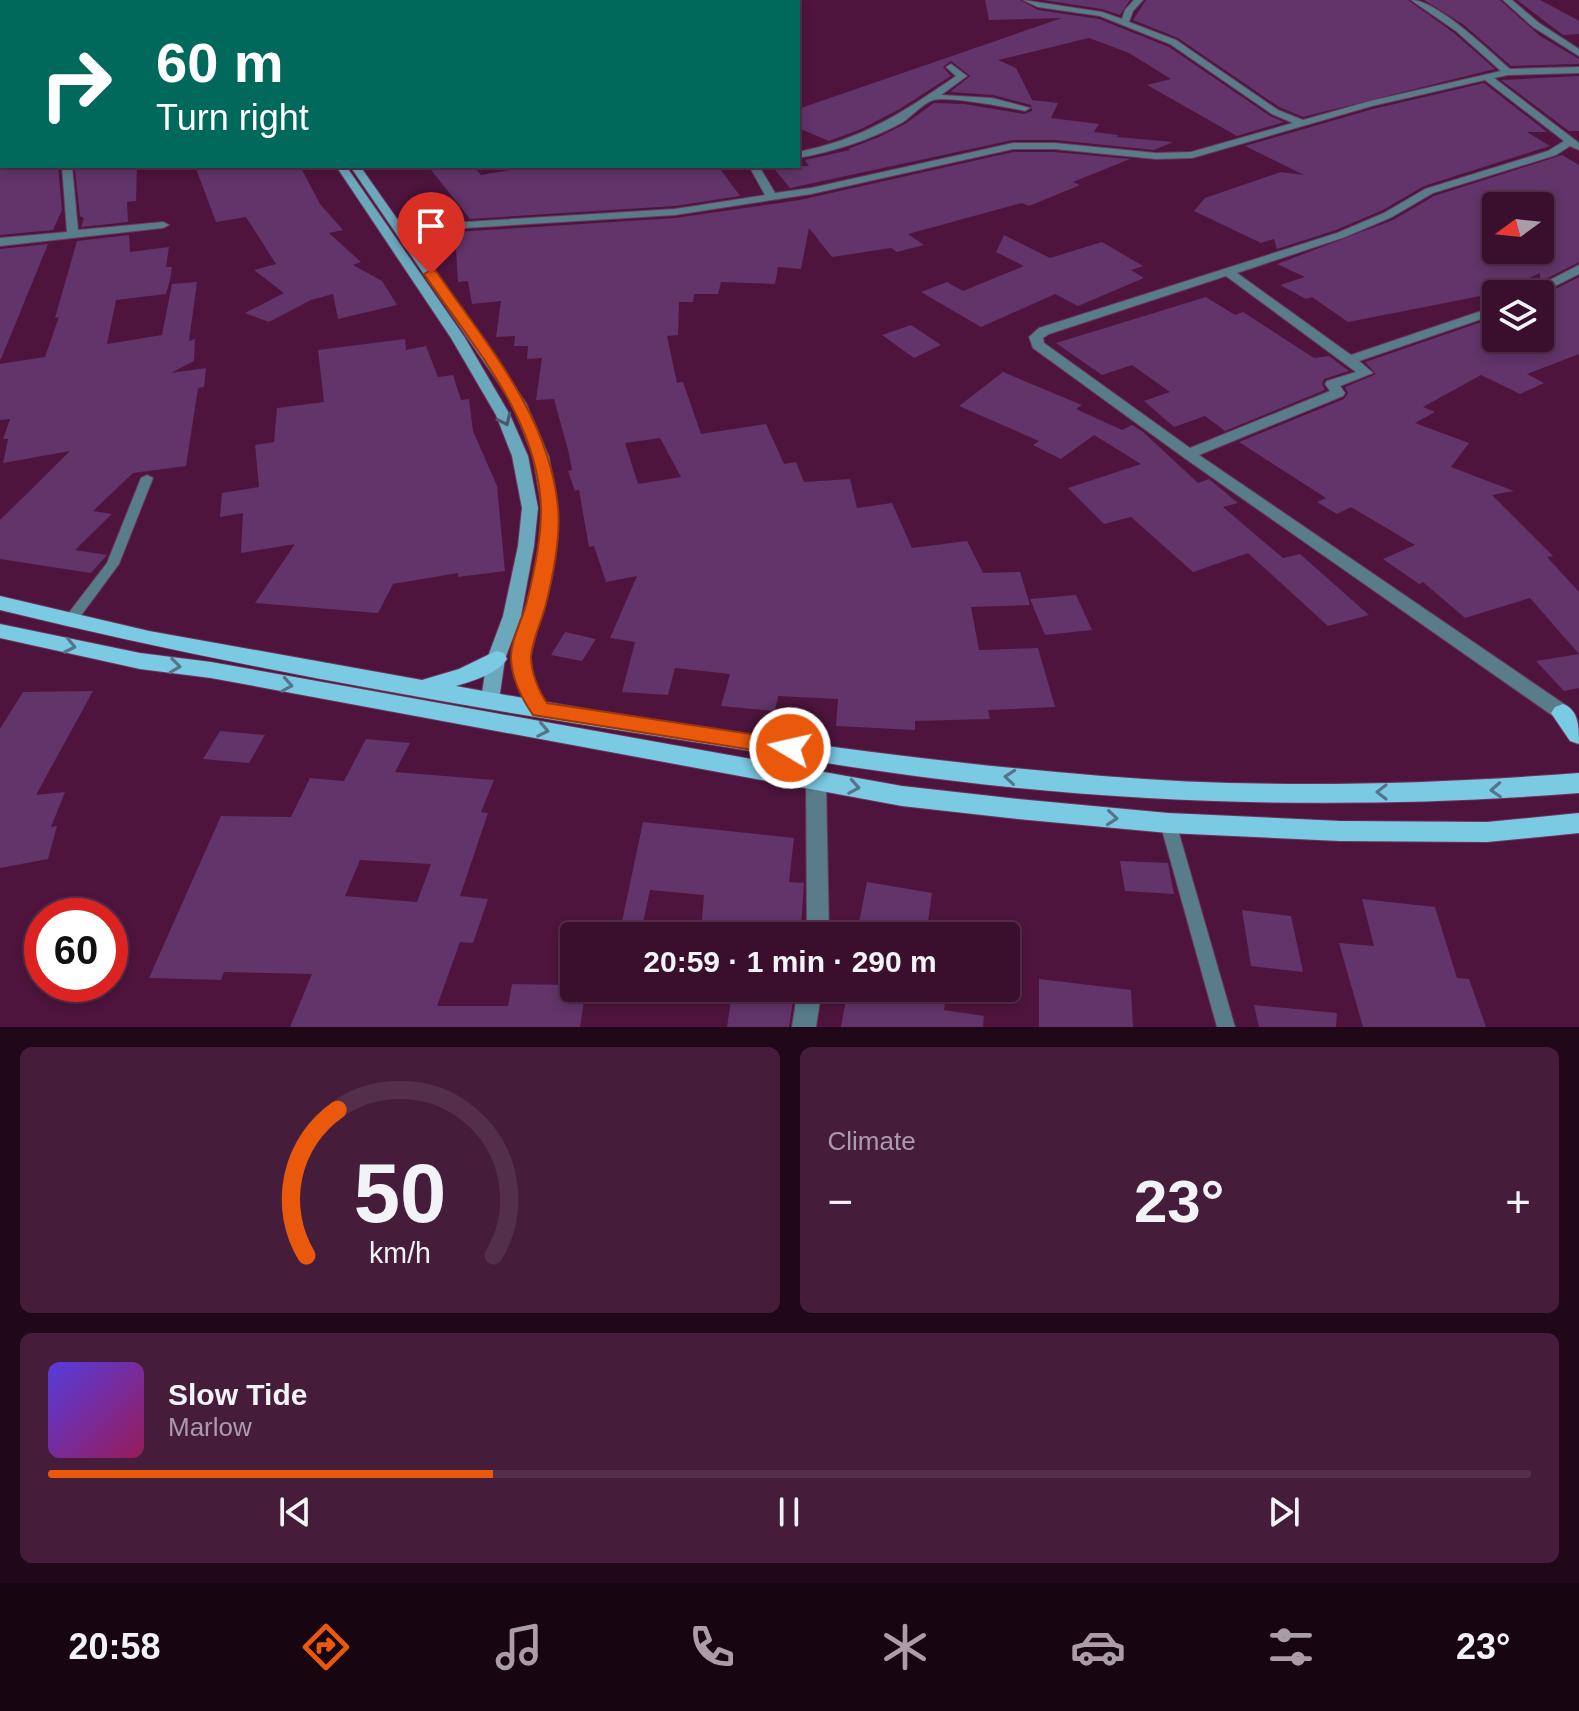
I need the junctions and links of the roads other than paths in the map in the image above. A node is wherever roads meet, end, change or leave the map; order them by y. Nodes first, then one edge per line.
1 (1027, 0) edge
2 (1139, 0) edge
3 (1415, 0) edge
4 (1507, 0) edge
5 (1125, 21) junction
6 (1579, 53) edge
7 (951, 67) dead end
8 (1579, 70) edge
9 (1508, 72) junction
10 (1488, 78) junction
11 (931, 97) junction
12 (1025, 108) dead end
13 (1302, 123) junction
14 (1575, 145) edge
15 (800, 154) edge
16 (67, 168) edge
17 (342, 168) edge
18 (356, 168) edge
19 (755, 168) edge
20 (772, 197) junction
21 (163, 225) dead end
22 (400, 229) junction
23 (73, 234) junction
24 (0, 242) edge
25 (1579, 269) edge
26 (1229, 273) junction
27 (1554, 282) edge
28 (1482, 315) edge
29 (1350, 360) junction
30 (1188, 454) junction
31 (147, 478) dead end
32 (0, 603) edge
33 (69, 622) junction
34 (0, 631) edge
35 (496, 659) junction
36 (207, 660) junction
37 (423, 688) junction
38 (490, 700) junction
39 (540, 710) junction
40 (1571, 717) edge
41 (1579, 735) edge
42 (816, 780) junction
43 (1579, 783) edge
44 (1168, 823) junction
45 (1569, 824) edge
46 (818, 922) edge
47 (808, 1002) edge
48 (804, 1027) edge
49 (1226, 1027) edge

1 - 5 street
2 - 5 street
3 - 9 street
4 - 6 street
5 - 13 street
7 - 11 street
8 - 9 street
9 - 10 street
10 - 13 street
10 - 14 street
11 - 12 street
11 - 15 street
13 - 20 street
14 - 26 street
16 - 23 street
17 -> 35 main road
18 - 22 main road
19 - 20 street
20 - 22 street
21 - 23 street
22 - 39 main road
23 - 24 street
25 - 27 street
26 - 29 street
26 - 30 street
28 - 29 street
29 - 30 street
30 - 40 street
31 - 33 lane
32 - 33 main road
33 - 36 main road
34 -> 36 main road
35 - 37 main road
35 - 38 main road
36 - 37 main road
36 -> 42 main road
37 - 38 main road
38 - 39 main road
43 -> 39 main road
40 - 41 main road
42 -> 44 main road
42 - 46 street
44 - 45 main road
44 - 49 lane
47 - 48 street

